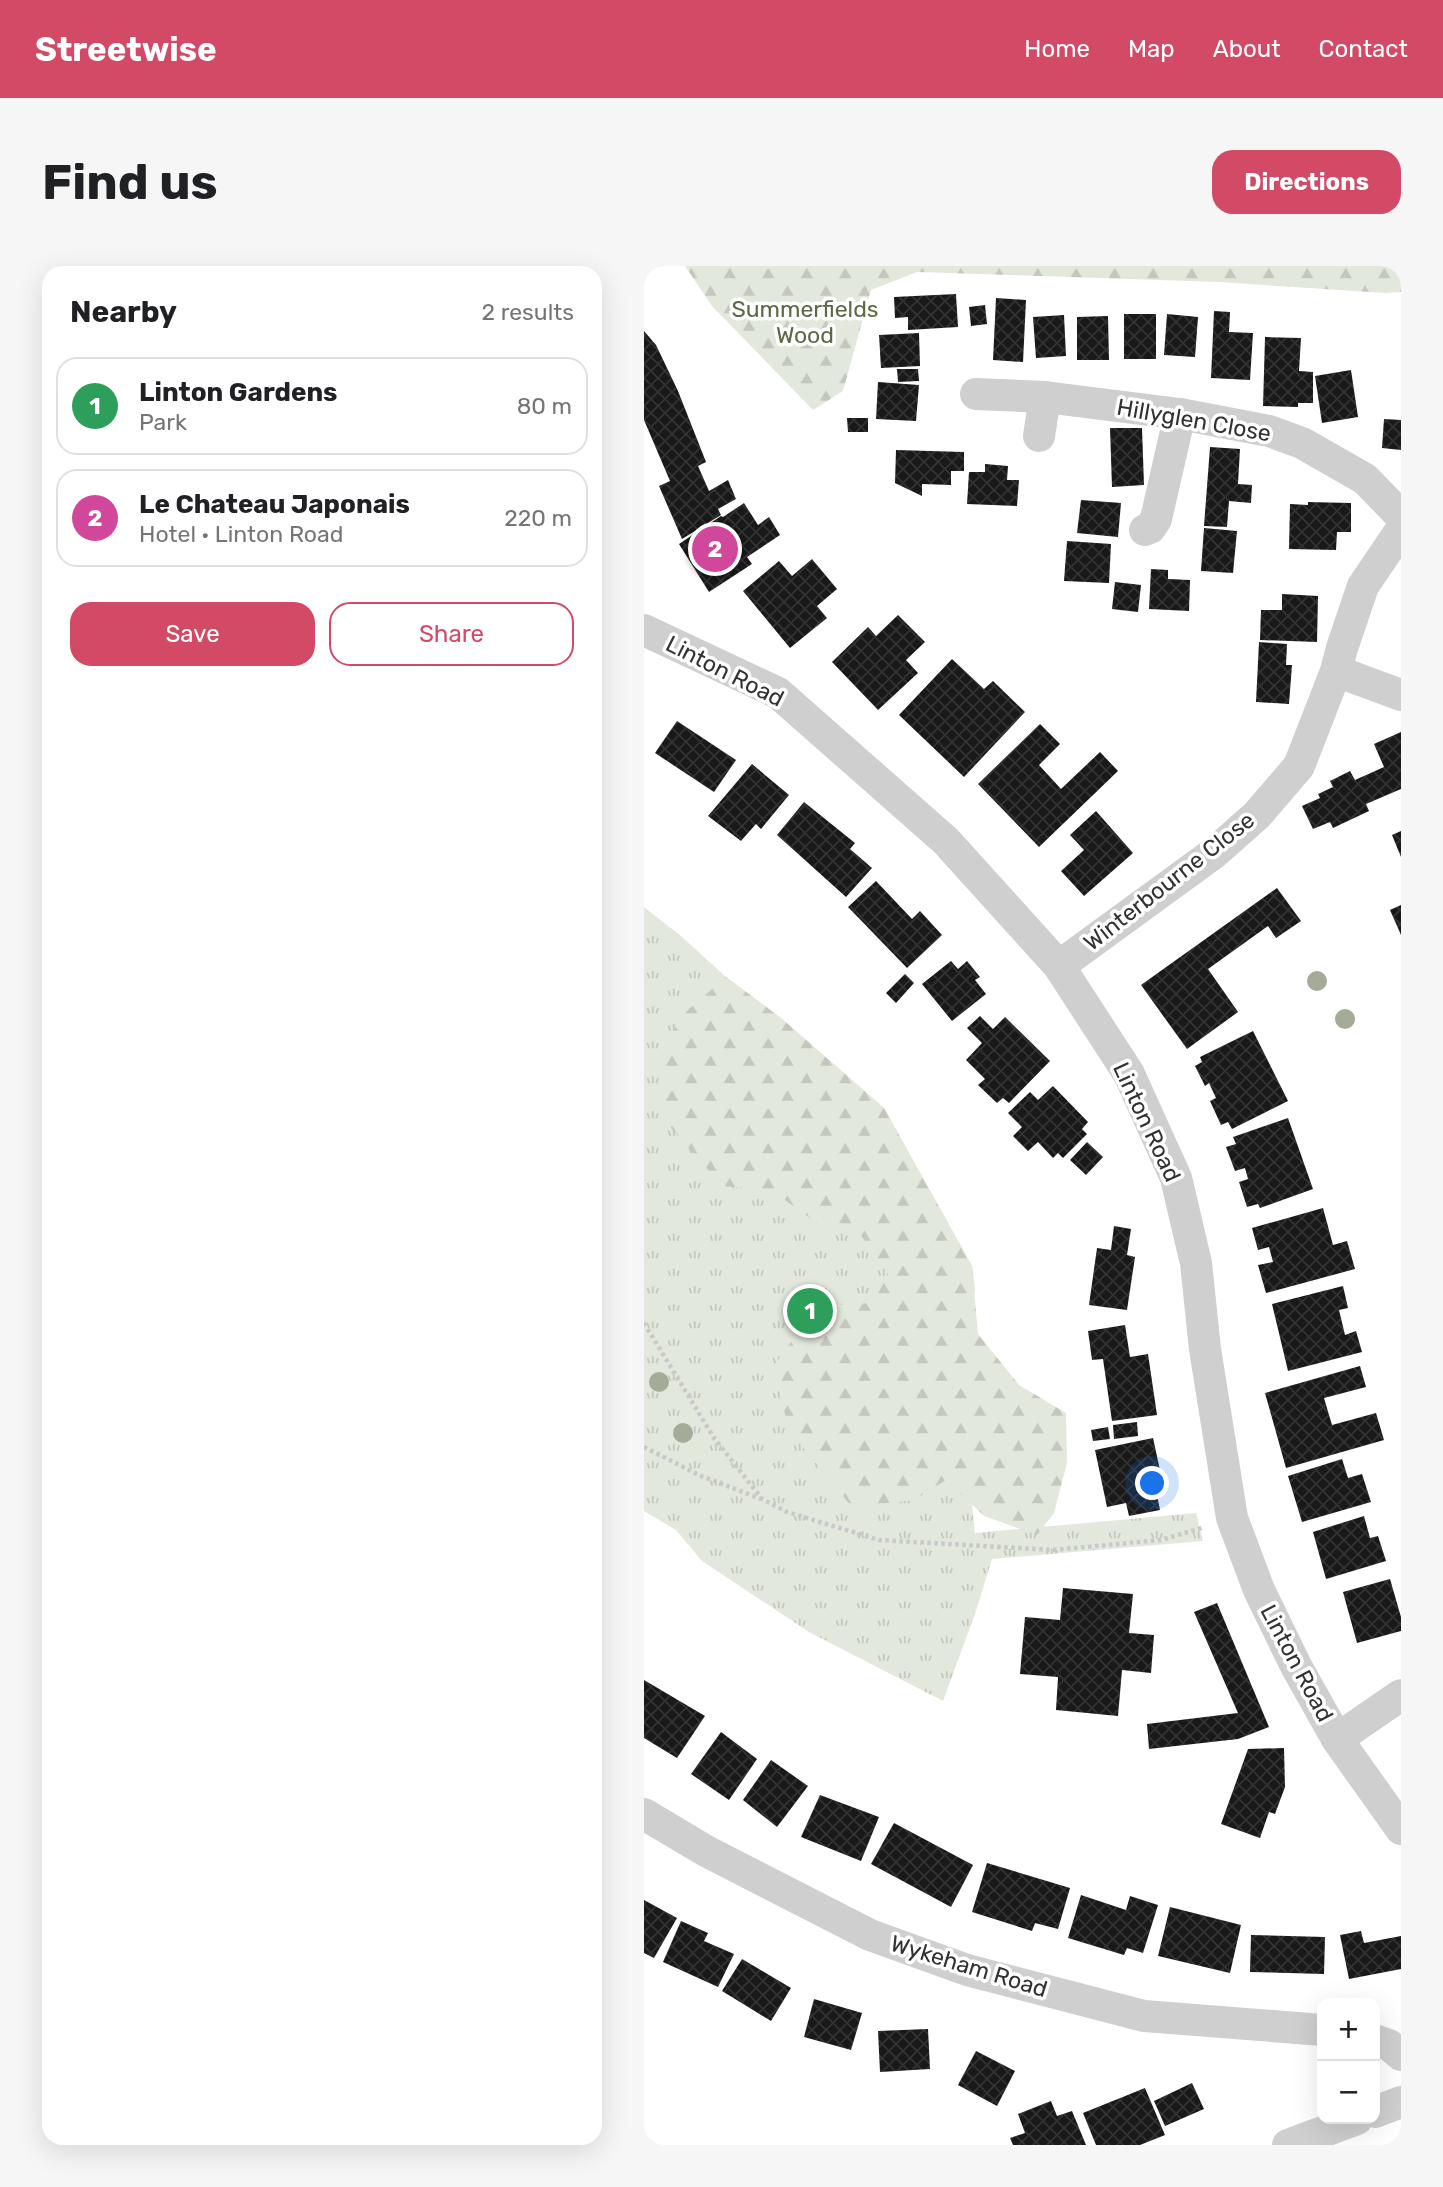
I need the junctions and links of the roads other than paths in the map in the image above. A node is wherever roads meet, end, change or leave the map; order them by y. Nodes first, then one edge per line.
1 (976, 394) dead end
2 (1045, 397) junction
3 (1180, 414) junction
4 (1040, 436) dead end
5 (1401, 516) edge
6 (1145, 530) dead end
7 (1401, 530) edge
8 (644, 630) edge
9 (1336, 671) junction
10 (1401, 695) edge
11 (1059, 966) junction
12 (1401, 1695) edge
13 (1337, 1739) junction
14 (644, 1814) edge
15 (1401, 1829) edge
16 (1317, 2030) edge
17 (1380, 2042) edge
18 (1401, 2055) edge
19 (1401, 2102) edge
20 (1380, 2110) edge
21 (1344, 2124) edge
22 (1288, 2145) edge

1 - 2 street, Hillyglen Close
2 - 3 street, Hillyglen Close
2 - 4 street
3 - 5 street, Hillyglen Close
3 - 6 street
7 - 9 street, Winterbourne Close
8 - 11 street, Linton Road
9 - 10 street
9 - 11 street, Winterbourne Close
11 - 13 street, Linton Road
12 - 13 street
13 - 15 street, Linton Road
14 - 16 street, Wykeham Road
17 - 18 street
19 - 20 street
21 - 22 street

